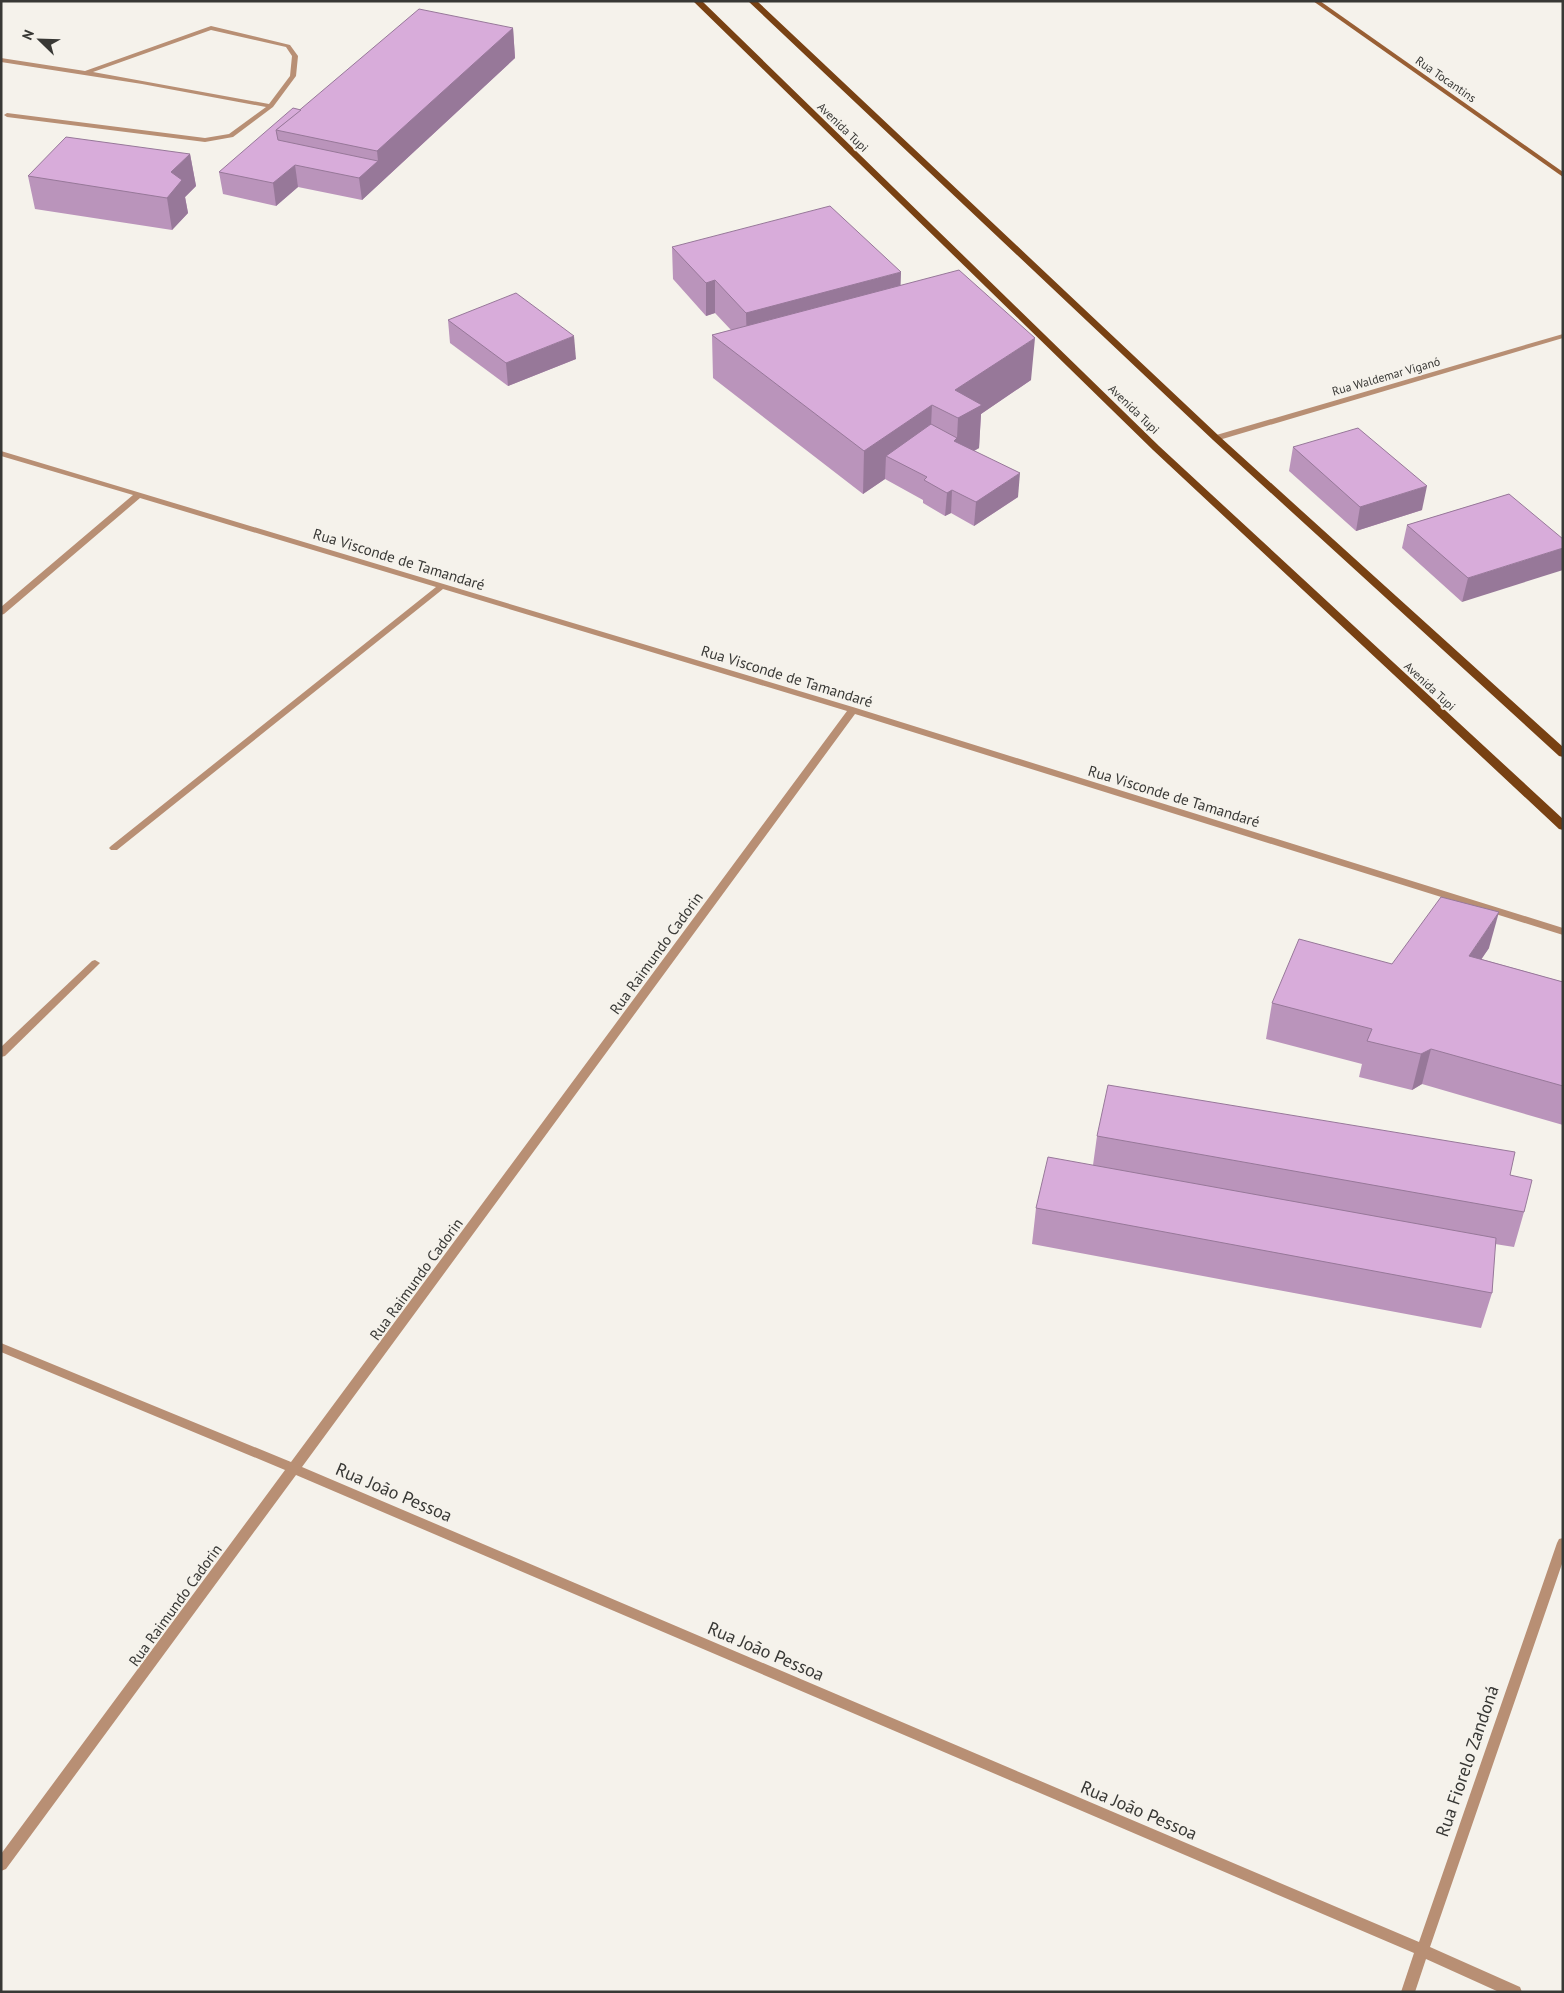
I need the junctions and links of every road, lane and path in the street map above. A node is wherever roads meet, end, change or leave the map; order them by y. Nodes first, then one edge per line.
1 (696, 1) edge
2 (752, 1) edge
3 (1316, 1) edge
4 (1, 60) edge
5 (83, 74) junction
6 (270, 106) junction
7 (7, 115) dead end
8 (1563, 175) edge
9 (1563, 336) edge
10 (1216, 438) junction
11 (1, 453) edge
12 (138, 495) junction
13 (442, 586) junction
14 (1, 612) edge
15 (853, 710) junction
16 (1563, 752) edge
17 (1563, 826) edge
18 (114, 848) dead end
19 (1563, 932) edge
20 (95, 963) dead end
21 (1, 1053) edge
22 (1, 1347) edge
23 (295, 1469) junction
24 (1563, 1542) edge
25 (1, 1866) edge
26 (1422, 1950) junction
27 (1408, 1992) edge
28 (1515, 1992) edge

1 - 17 main road, Avenida Tupi
2 - 10 main road, Avenida Tupi
3 - 8 main road, Rua Tocantins
4 - 5 street
5 - 6 street
5 - 6 street
6 - 7 street
9 - 10 street, Rua Waldemar Viganó
10 - 16 main road, Avenida Tupi
11 - 12 street, Rua Visconde de Tamandaré
12 - 13 street, Rua Visconde de Tamandaré
12 - 14 street
13 - 15 street, Rua Visconde de Tamandaré
13 - 18 street
15 - 19 street, Rua Visconde de Tamandaré
15 - 23 street, Rua Raimundo Cadorin
20 - 21 street
22 - 23 street, Rua João Pessoa
23 - 25 street, Rua Raimundo Cadorin
23 - 26 street, Rua João Pessoa
24 - 26 street, Rua Fiorelo Zandoná
26 - 27 street, Rua Fiorelo Zandoná
26 - 28 street, Rua João Pessoa

